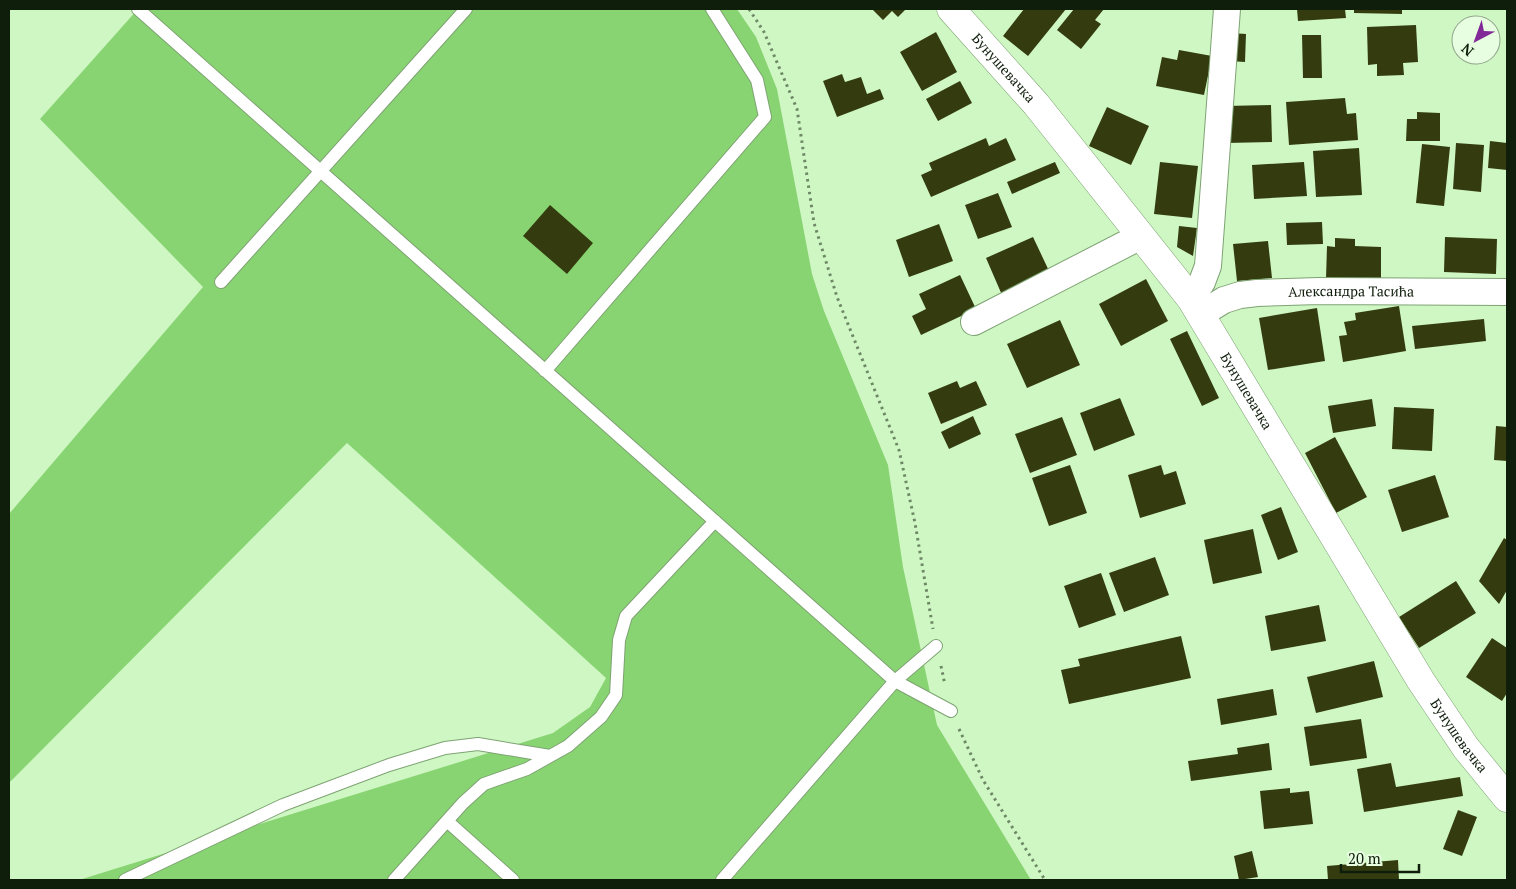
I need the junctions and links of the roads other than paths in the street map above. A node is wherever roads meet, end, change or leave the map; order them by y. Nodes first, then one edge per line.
1 (138, 9) edge
2 (466, 9) edge
3 (712, 9) edge
4 (951, 9) edge
5 (1227, 9) edge
6 (320, 171) junction
7 (1141, 236) junction
8 (221, 282) dead end
9 (1507, 292) edge
10 (1196, 306) junction
11 (974, 322) dead end
12 (545, 371) junction
13 (715, 521) junction
14 (936, 646) road end
15 (895, 682) junction
16 (952, 711) road end
17 (550, 756) junction
18 (1507, 798) edge
19 (447, 821) junction
20 (125, 880) edge
21 (394, 880) edge
22 (513, 880) edge
23 (722, 880) edge

1 - 6 lane
2 - 6 lane
3 - 12 lane
4 - 7 street, Бунушевачка
5 - 10 street
6 - 8 lane
6 - 12 lane
7 - 10 street, Бунушевачка
7 - 11 street
9 - 10 street, Александра Тасића
10 - 18 street, Бунушевачка
12 - 13 lane
13 - 15 lane
13 - 17 lane
14 - 15 lane
15 - 16 lane
15 - 23 lane
17 - 19 lane
17 - 20 lane
19 - 21 lane
19 - 22 lane

